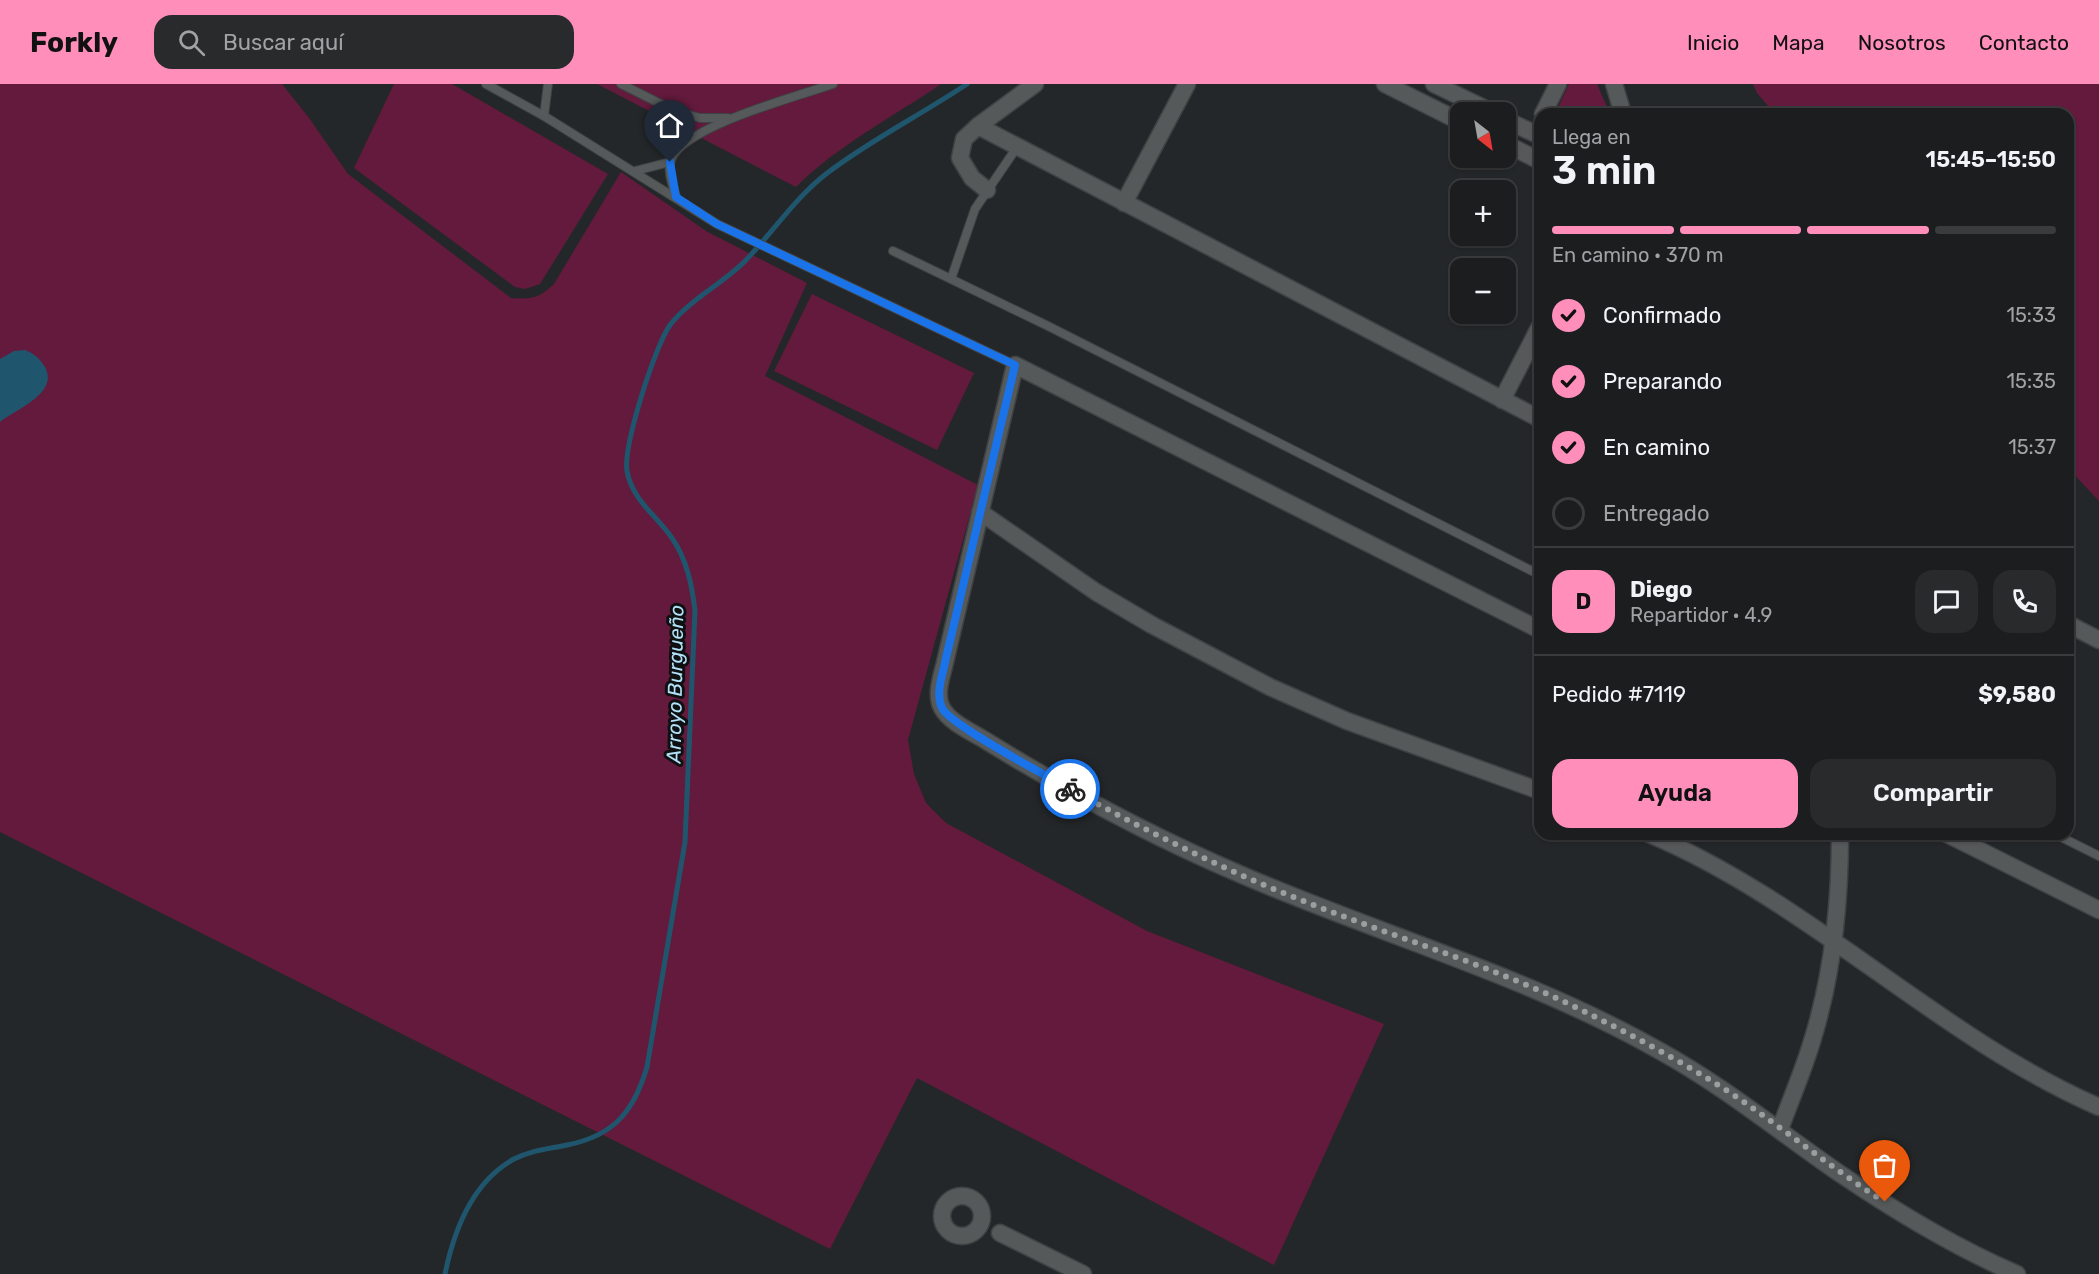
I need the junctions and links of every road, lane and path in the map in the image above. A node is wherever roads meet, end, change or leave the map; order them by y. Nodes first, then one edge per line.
1 (486, 84) edge
2 (548, 84) edge
3 (621, 84) edge
4 (833, 84) edge
5 (1035, 84) edge
6 (1187, 84) edge
7 (1385, 84) edge
8 (1434, 84) edge
9 (1558, 84) edge
10 (1614, 84) edge
11 (1471, 102) edge
12 (1546, 108) edge
13 (1621, 108) edge
14 (675, 111) junction
15 (544, 116) junction
16 (1450, 116) edge
17 (731, 118) junction
18 (1516, 123) edge
19 (978, 126) junction
20 (1534, 129) edge
21 (1534, 137) edge
22 (1017, 147) junction
23 (676, 149) junction
24 (1516, 149) edge
25 (1524, 153) junction
26 (1534, 159) edge
27 (670, 162) junction
28 (635, 171) junction
29 (987, 190) junction
30 (676, 197) junction
31 (1124, 203) junction
32 (893, 251) dead end
33 (951, 279) junction
34 (1534, 338) edge
35 (1015, 365) junction
36 (1502, 400) junction
37 (1534, 416) edge
38 (980, 512) junction
39 (1534, 572) edge
40 (1534, 627) edge
41 (2074, 627) edge
42 (2099, 640) edge
43 (1534, 789) edge
44 (1660, 840) edge
45 (1840, 840) edge
46 (1959, 840) edge
47 (2067, 840) edge
48 (2099, 856) edge
49 (2099, 910) edge
50 (1834, 942) junction
51 (2099, 1107) edge
52 (1779, 1129) junction
53 (982, 1211) junction
54 (999, 1233) junction
55 (972, 1234) junction
56 (1083, 1274) edge
57 (2016, 1274) edge

1 - 15 lane
2 - 15 lane
3 - 14 lane
4 - 17 lane
5 - 19 street
6 - 31 street
7 - 16 street
8 - 11 street
9 - 12 street
10 - 13 street
14 - 17 lane
14 - 23 lane
15 - 28 lane
17 - 23 lane
18 - 20 street
19 - 22 street
19 - 29 street
21 - 25 street
22 - 29 lane
22 - 31 street
23 - 27 lane
24 - 25 street
25 - 26 street
27 - 28 lane
27 - 30 lane
28 - 30 lane
29 - 33 lane
30 - 35 lane
31 - 36 street
32 - 33 lane
33 - 39 lane
34 - 36 street
35 - 38 street
35 - 40 street
36 - 37 street
38 - 43 street
38 - 52 street
41 - 42 street
44 - 50 street
45 - 50 street
46 - 49 street
47 - 48 lane
50 - 51 street
50 - 52 street
52 - 57 street
53 - 54 street
53 - 55 street
53 - 55 street
54 - 55 street
54 - 56 street

